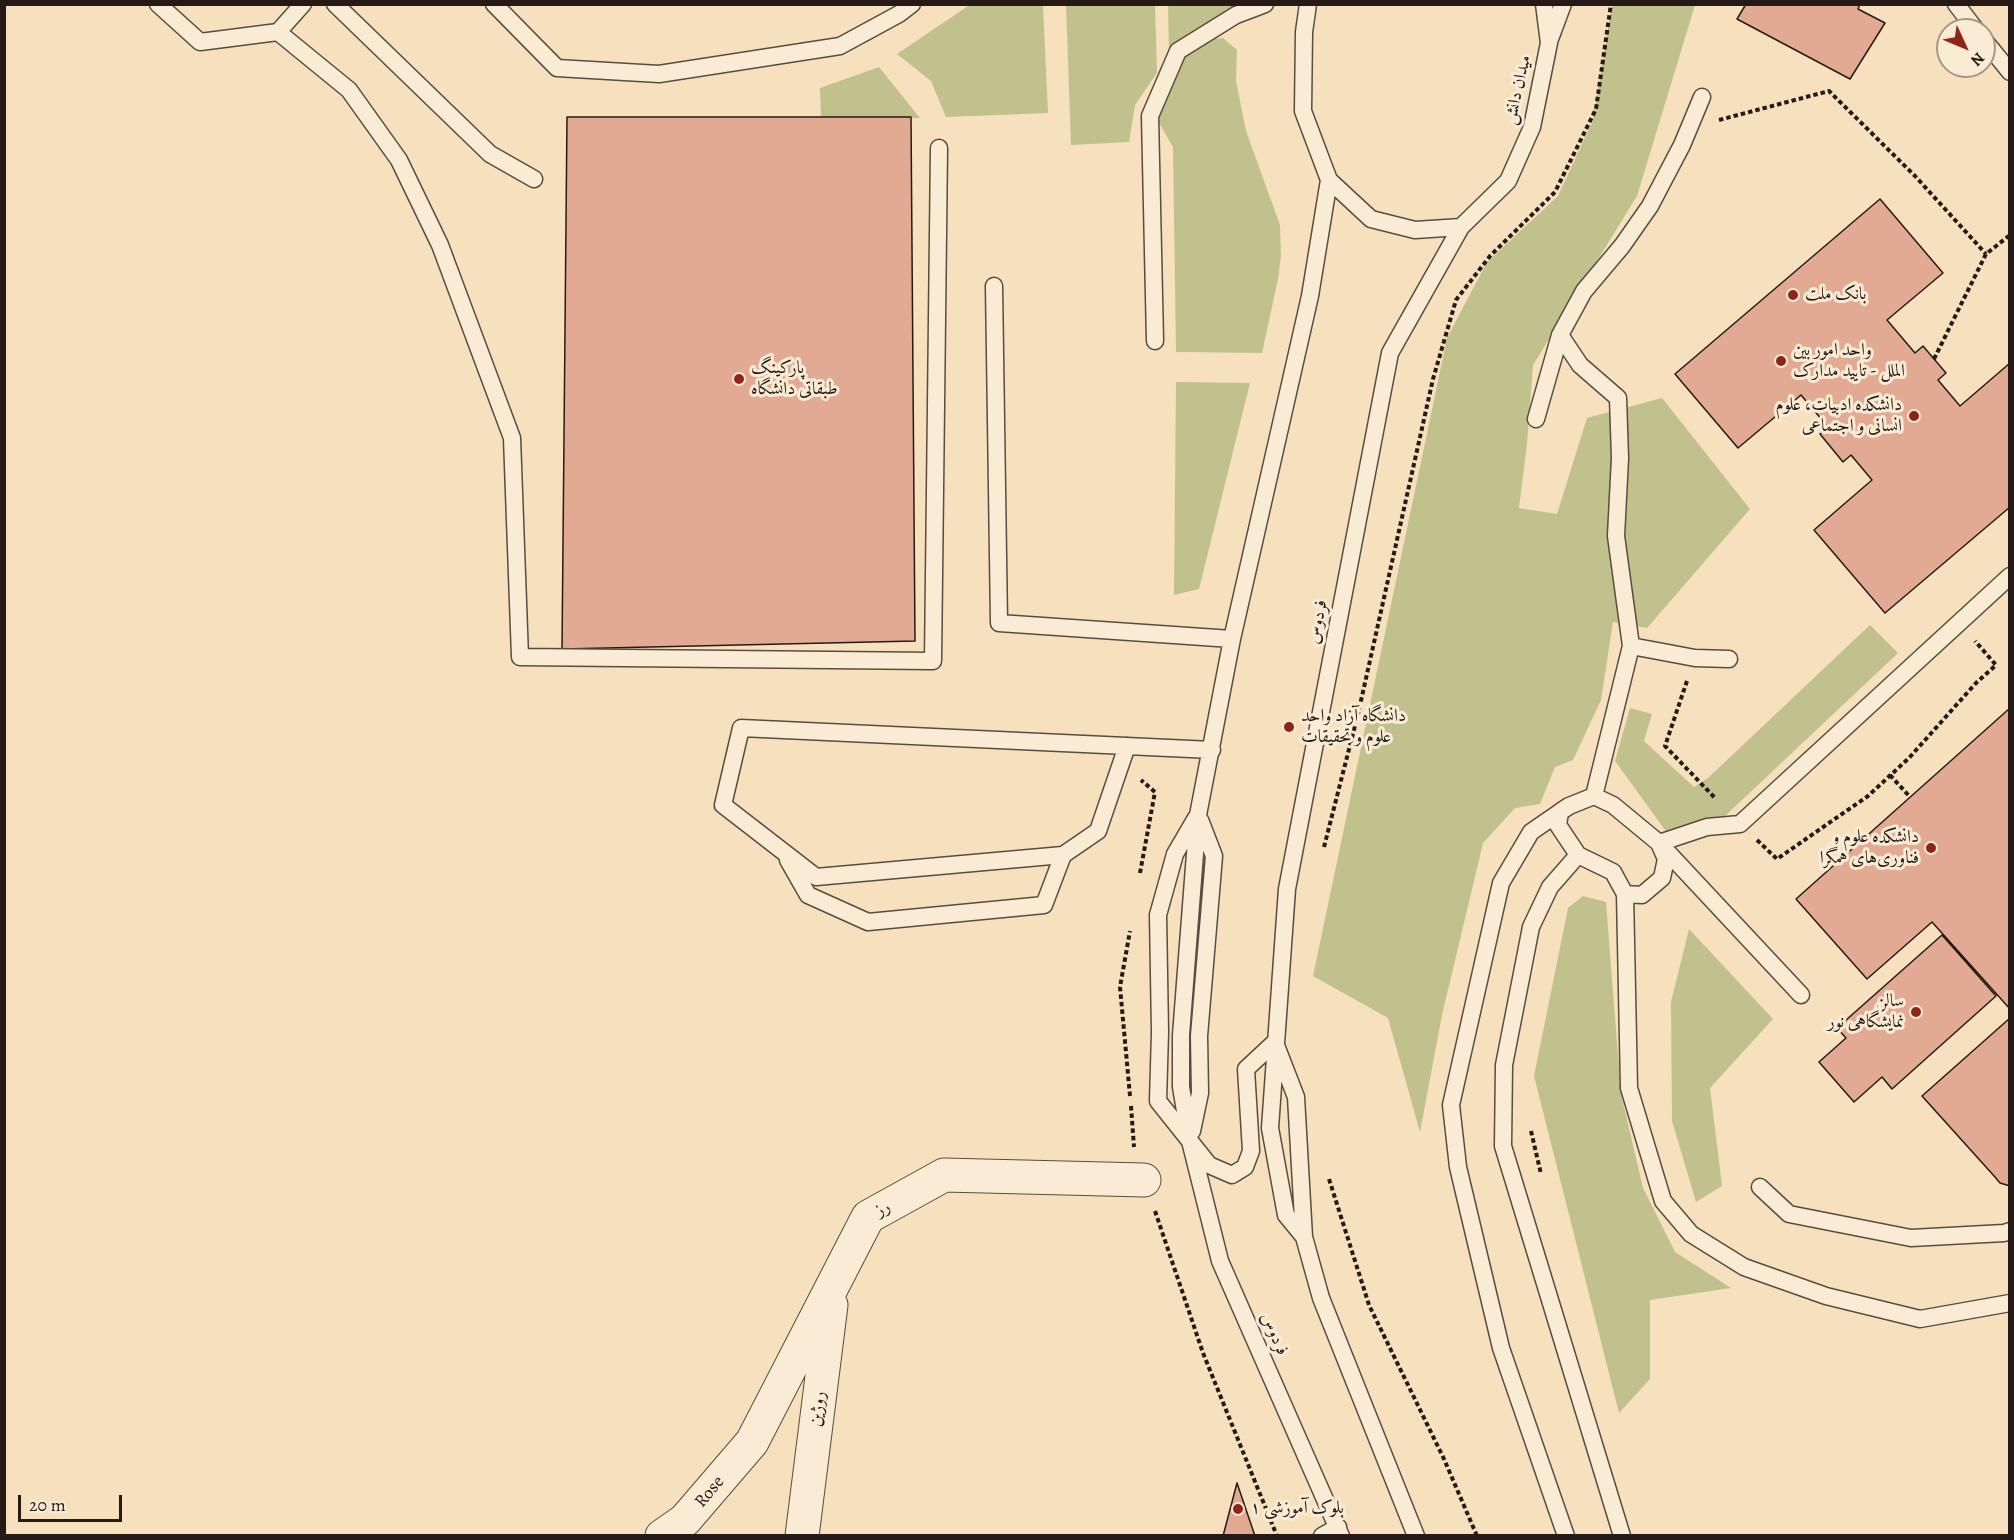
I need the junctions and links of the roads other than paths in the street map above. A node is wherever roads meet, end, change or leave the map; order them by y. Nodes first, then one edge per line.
1 (158, 4) edge
2 (303, 4) edge
3 (335, 4) edge
4 (494, 4) edge
5 (912, 4) edge
6 (1265, 4) edge
7 (1308, 4) edge
8 (1544, 4) edge
9 (1563, 4) edge
10 (1956, 4) edge
11 (1967, 18) edge
12 (278, 32) junction
13 (1549, 43) junction
14 (1996, 55) edge
15 (2010, 72) edge
16 (1702, 97) dead end
17 (939, 148) dead end
18 (534, 178) dead end
19 (1329, 180) junction
20 (1461, 227) junction
21 (994, 286) dead end
22 (1560, 335) junction
23 (1155, 341) dead end
24 (1536, 419) dead end
25 (2010, 576) edge
26 (1232, 639) junction
27 (1631, 646) junction
28 (1729, 659) dead end
29 (1127, 746) junction
30 (1212, 750) junction
31 (1594, 796) junction
32 (1560, 812) junction
33 (1198, 815) junction
34 (1659, 843) junction
35 (783, 851) junction
36 (1063, 855) junction
37 (1578, 855) junction
38 (1625, 894) junction
39 (1801, 995) dead end
40 (1275, 1042) junction
41 (1190, 1141) junction
42 (1144, 1179) dead end
43 (1760, 1187) dead end
44 (2010, 1231) edge
45 (1304, 1237) junction
46 (834, 1282) junction
47 (2010, 1303) edge
48 (752, 1442) joint
49 (1340, 1532) edge
50 (662, 1536) edge
51 (802, 1536) edge
52 (1323, 1536) edge
53 (1416, 1536) edge
54 (1566, 1536) edge
55 (1622, 1536) edge

1 - 12 lane
2 - 12 lane
3 - 18 lane
4 - 5 lane
6 - 23 lane
7 - 19 lane
8 - 13 lane, میدان دانش
9 - 13 lane
10 - 11 lane
12 - 17 lane
13 - 20 lane, میدان دانش
14 - 15 lane
16 - 22 lane
19 - 20 lane
19 - 26 lane
20 - 40 lane, فردوس
21 - 26 lane
22 - 24 lane
22 - 27 lane
25 - 34 lane
26 - 30 lane
27 - 28 lane
27 - 31 lane
29 - 30 lane
29 - 35 lane
29 - 36 lane
30 - 33 lane
31 - 32 lane
31 - 34 lane
32 - 37 lane
32 - 54 lane
33 - 41 lane, فردوس
33 - 41 lane
34 - 38 lane
34 - 39 lane
35 - 36 lane
35 - 36 lane
37 - 38 lane
37 - 55 lane
38 - 47 lane
40 - 41 lane
40 - 45 lane
40 - 45 lane, فردوس
41 - 49 lane, فردوس
42 - 46 street, رز
43 - 44 lane
45 - 53 lane
46 - 48 street, رز
46 - 51 street, روژین
48 - 50 street, Rose
49 - 52 lane

